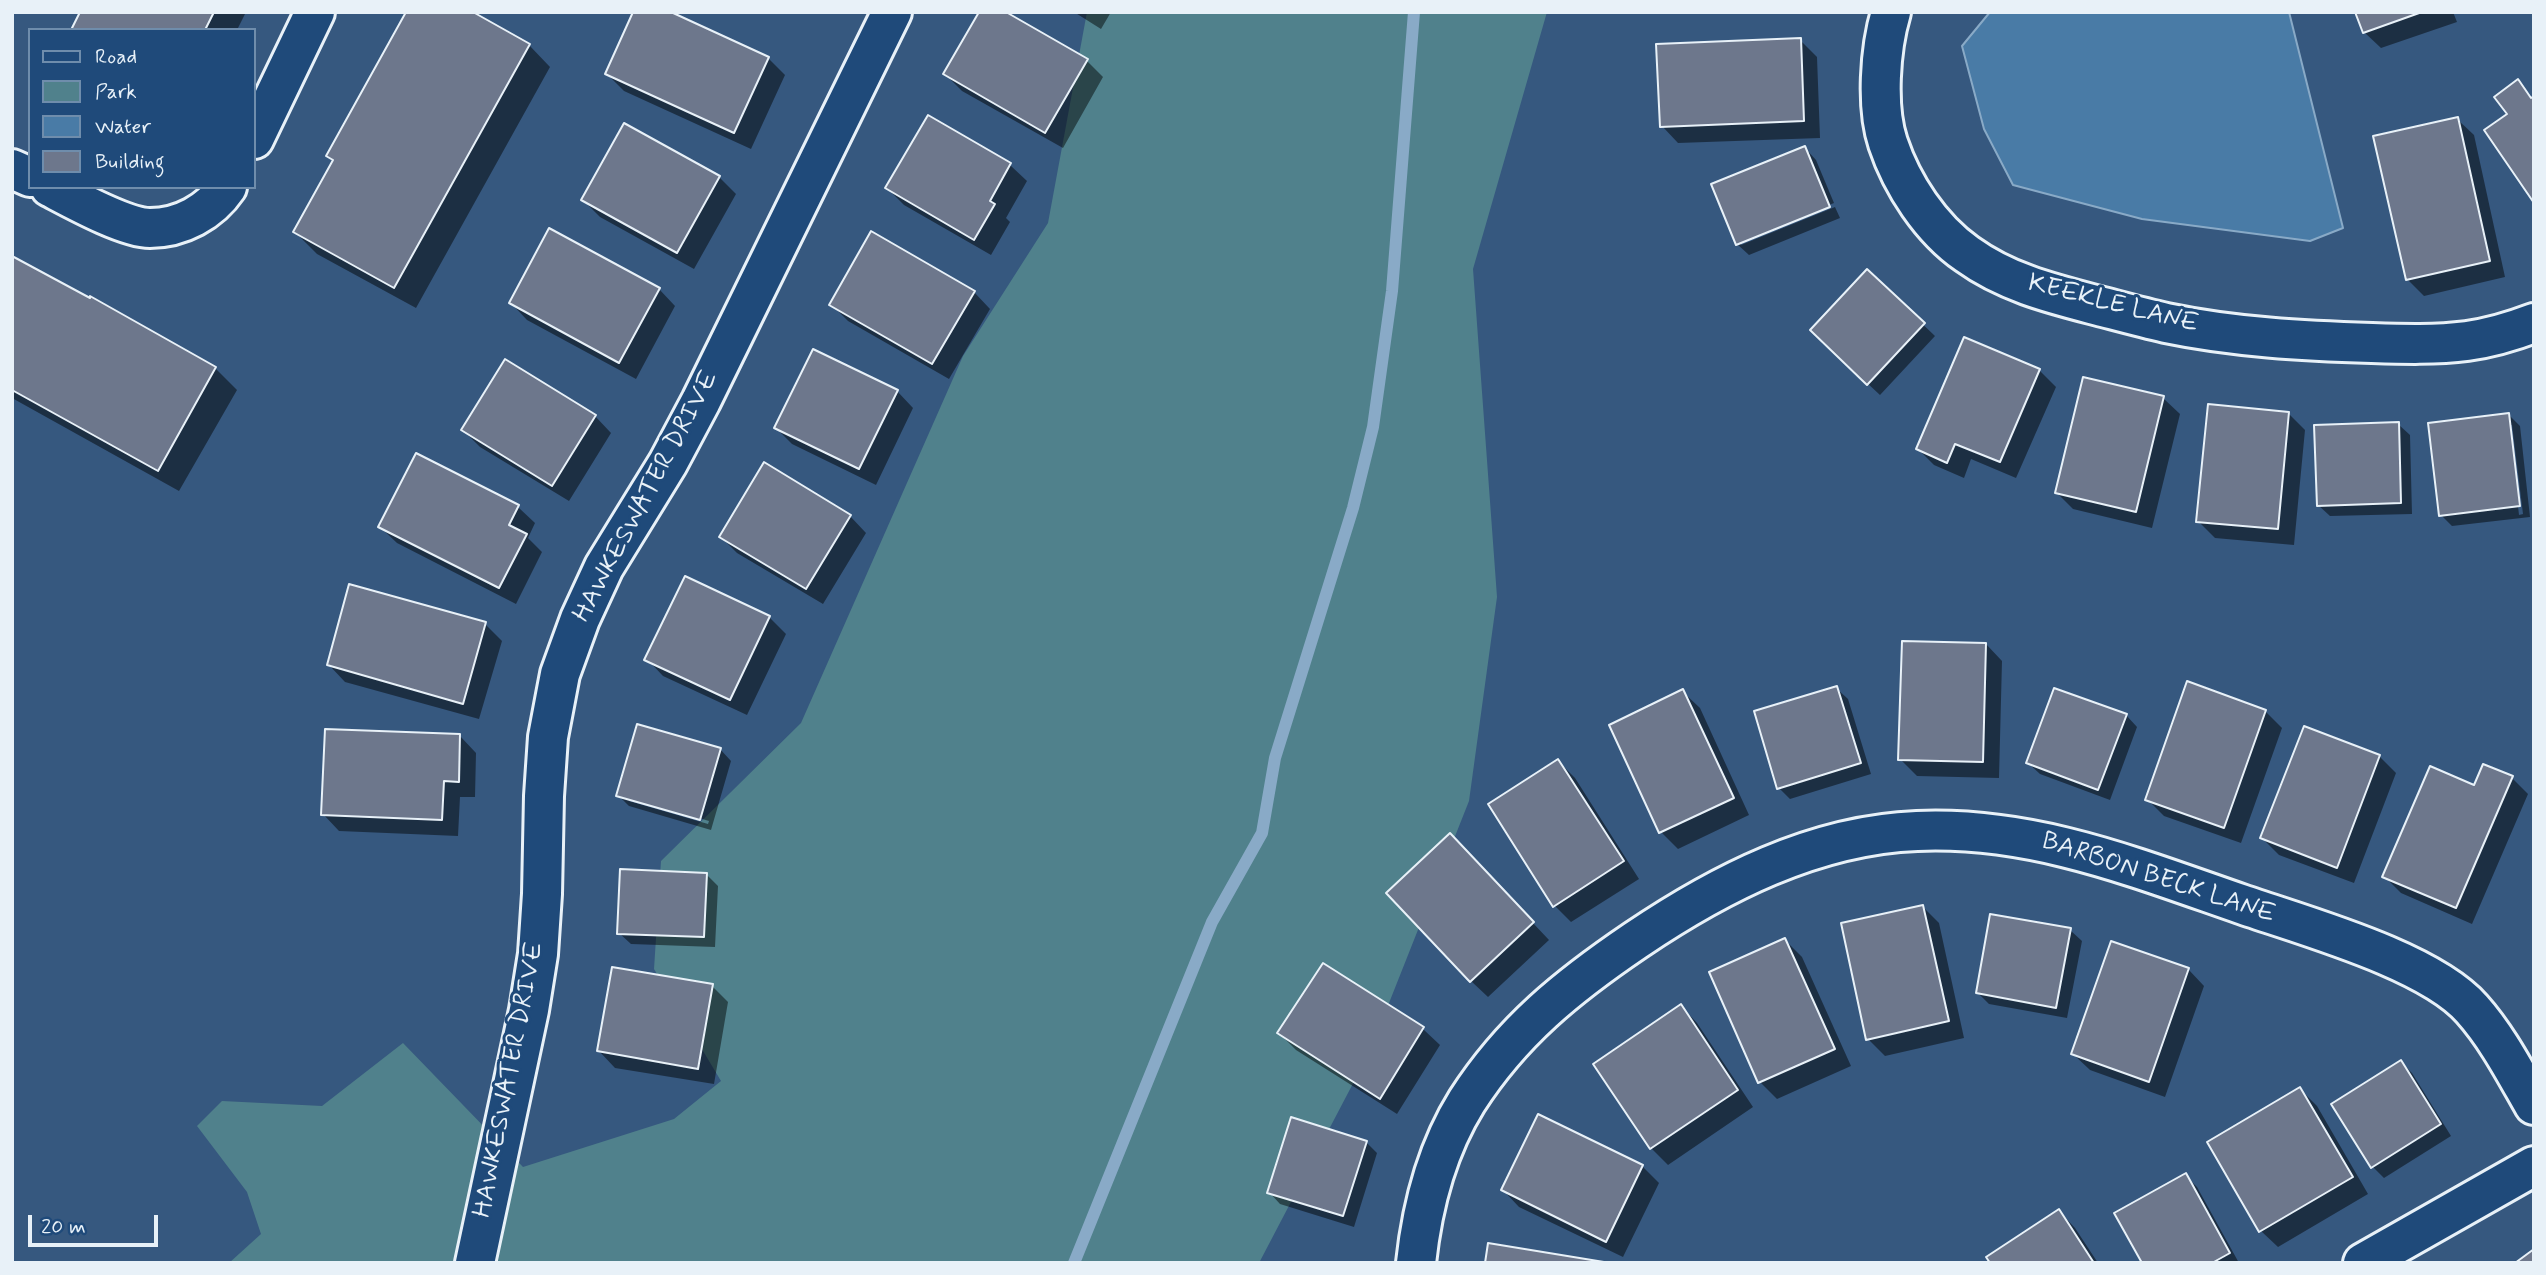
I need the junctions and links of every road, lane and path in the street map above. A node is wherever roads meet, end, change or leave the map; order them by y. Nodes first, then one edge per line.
1 (315, 12) edge
2 (1891, 12) edge
3 (884, 15) edge
4 (256, 135) edge
5 (12, 169) edge
6 (28, 176) edge
7 (54, 189) edge
8 (227, 189) edge
9 (2534, 323) edge
10 (2534, 1104) edge
11 (2534, 1166) edge
12 (475, 1263) edge
13 (1416, 1263) edge
14 (2363, 1263) edge

1 - 4 street
2 - 9 street, KEEKLE LANE
3 - 12 street, HAWKESWATER DRIVE
5 - 6 street
7 - 8 street
10 - 13 street, BARBON BECK LANE
11 - 14 street

